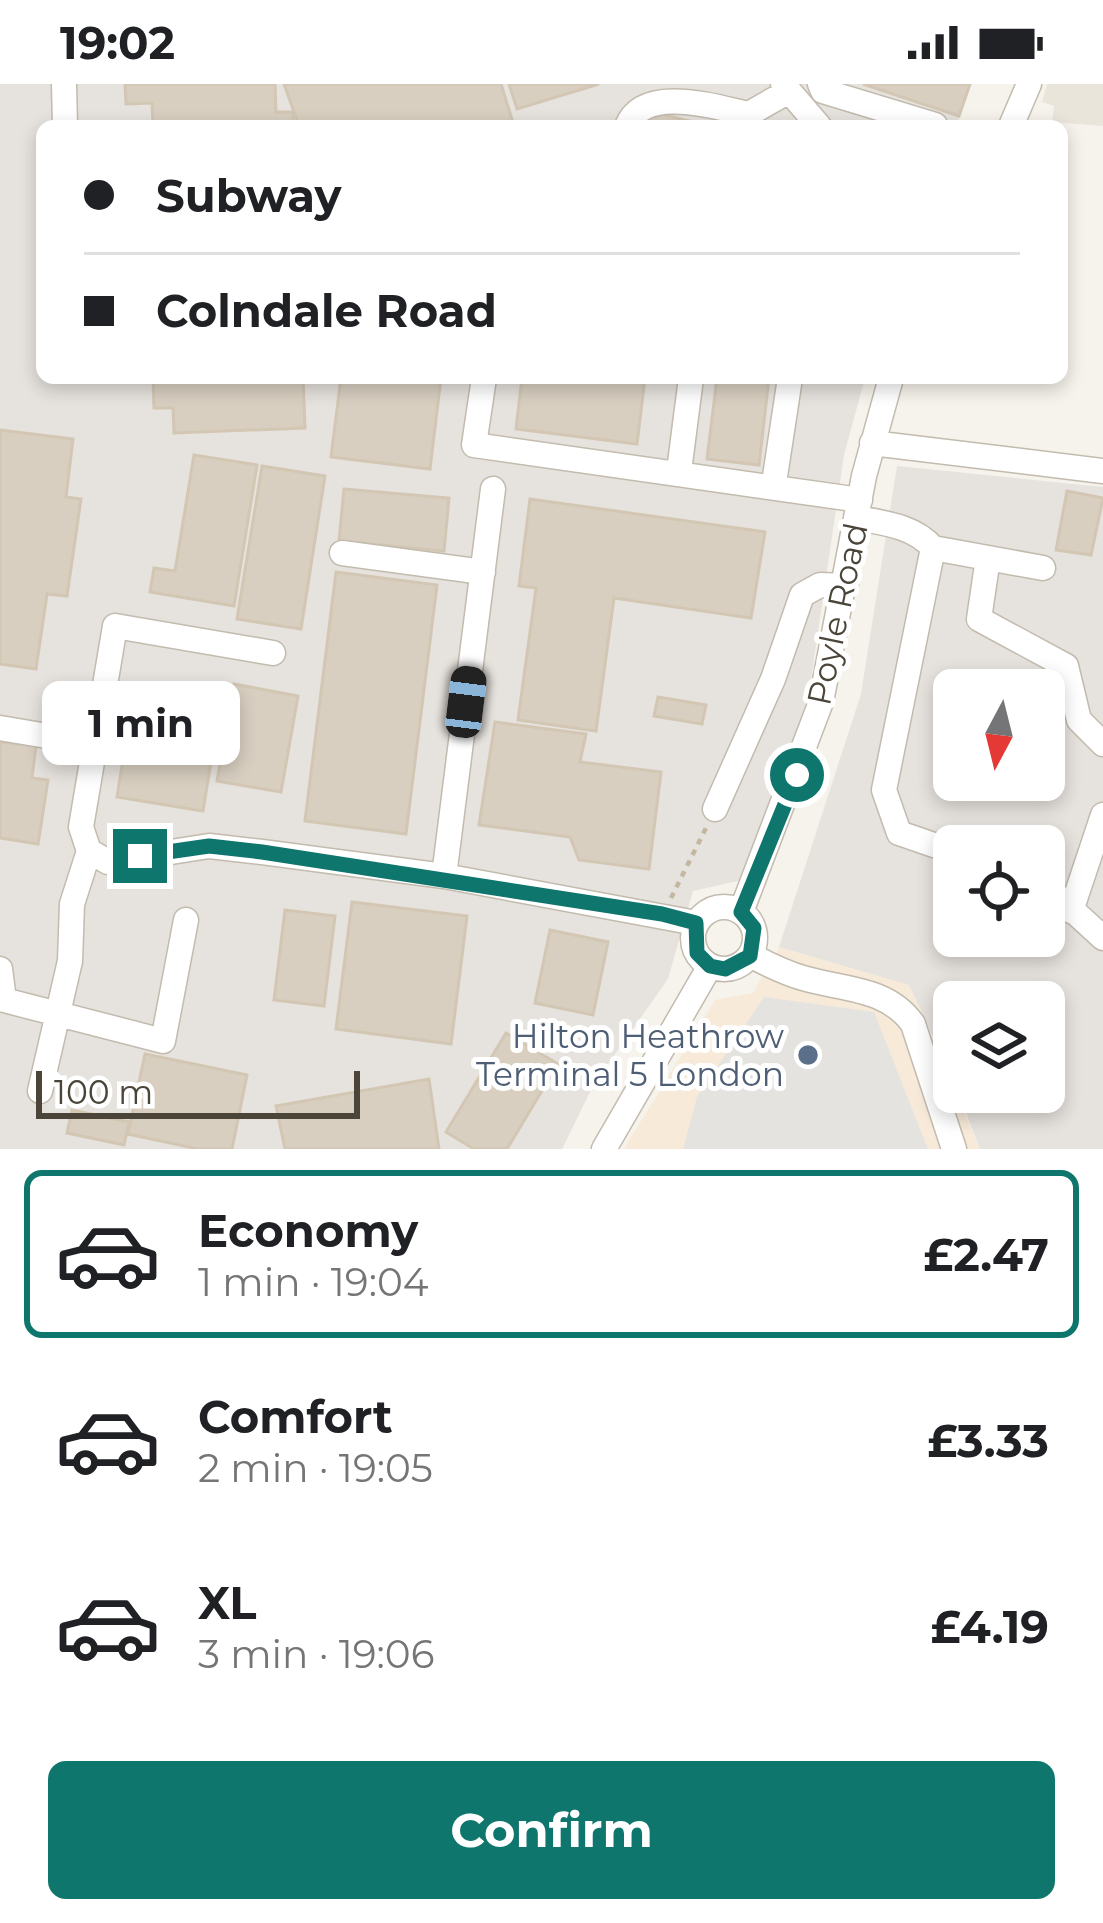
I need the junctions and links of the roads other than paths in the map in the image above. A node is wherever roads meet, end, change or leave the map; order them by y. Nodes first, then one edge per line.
1 (64, 84) edge
2 (1028, 84) edge
3 (822, 88) edge
4 (798, 103) edge
5 (65, 120) edge
6 (632, 120) edge
7 (747, 120) edge
8 (920, 120) edge
9 (1013, 120) edge
10 (483, 384) edge
11 (691, 384) edge
12 (789, 384) edge
13 (889, 384) edge
14 (872, 442) junction
15 (679, 471) junction
16 (1103, 471) edge
17 (773, 483) junction
18 (493, 489) dead end
19 (858, 509) junction
20 (933, 548) junction
21 (343, 553) dead end
22 (988, 558) junction
23 (1043, 568) dead end
24 (483, 572) junction
25 (846, 586) junction
26 (273, 653) dead end
27 (0, 728) edge
28 (95, 744) junction
29 (1103, 744) edge
30 (715, 809) road end
31 (1103, 814) edge
32 (933, 845) edge
33 (89, 851) junction
34 (444, 876) junction
35 (1095, 878) edge
36 (1065, 905) edge
37 (1071, 911) junction
38 (741, 912) junction
39 (186, 920) dead end
40 (696, 923) junction
41 (1103, 938) edge
42 (750, 956) junction
43 (710, 966) junction
44 (0, 970) edge
45 (54, 1024) junction
46 (40, 1091) dead end
47 (604, 1149) edge
48 (954, 1149) edge

1 - 5 street
2 - 9 street
3 - 4 street
3 - 8 street
4 - 7 street
6 - 7 street
10 - 15 street
11 - 15 street
12 - 17 street
13 - 14 street, Poyle Road
14 - 16 street
14 - 19 street, Poyle Road
15 - 17 street
17 - 19 street
18 - 24 street
19 - 20 street
19 - 25 street, Poyle Road
20 - 22 street
20 - 32 street
21 - 24 street
22 - 23 street
22 - 29 street
24 - 34 street
25 - 30 street
25 - 38 street, Poyle Road
26 - 28 street
27 - 28 street
28 - 33 street
31 - 35 street
33 - 34 street
33 - 45 street
34 - 40 street
35 - 37 street
36 - 37 street
37 - 41 street
38 - 40 street
38 - 42 street
39 - 45 street
40 - 43 street
42 - 43 street
42 - 48 street
43 - 47 street
44 - 45 street
45 - 46 street

